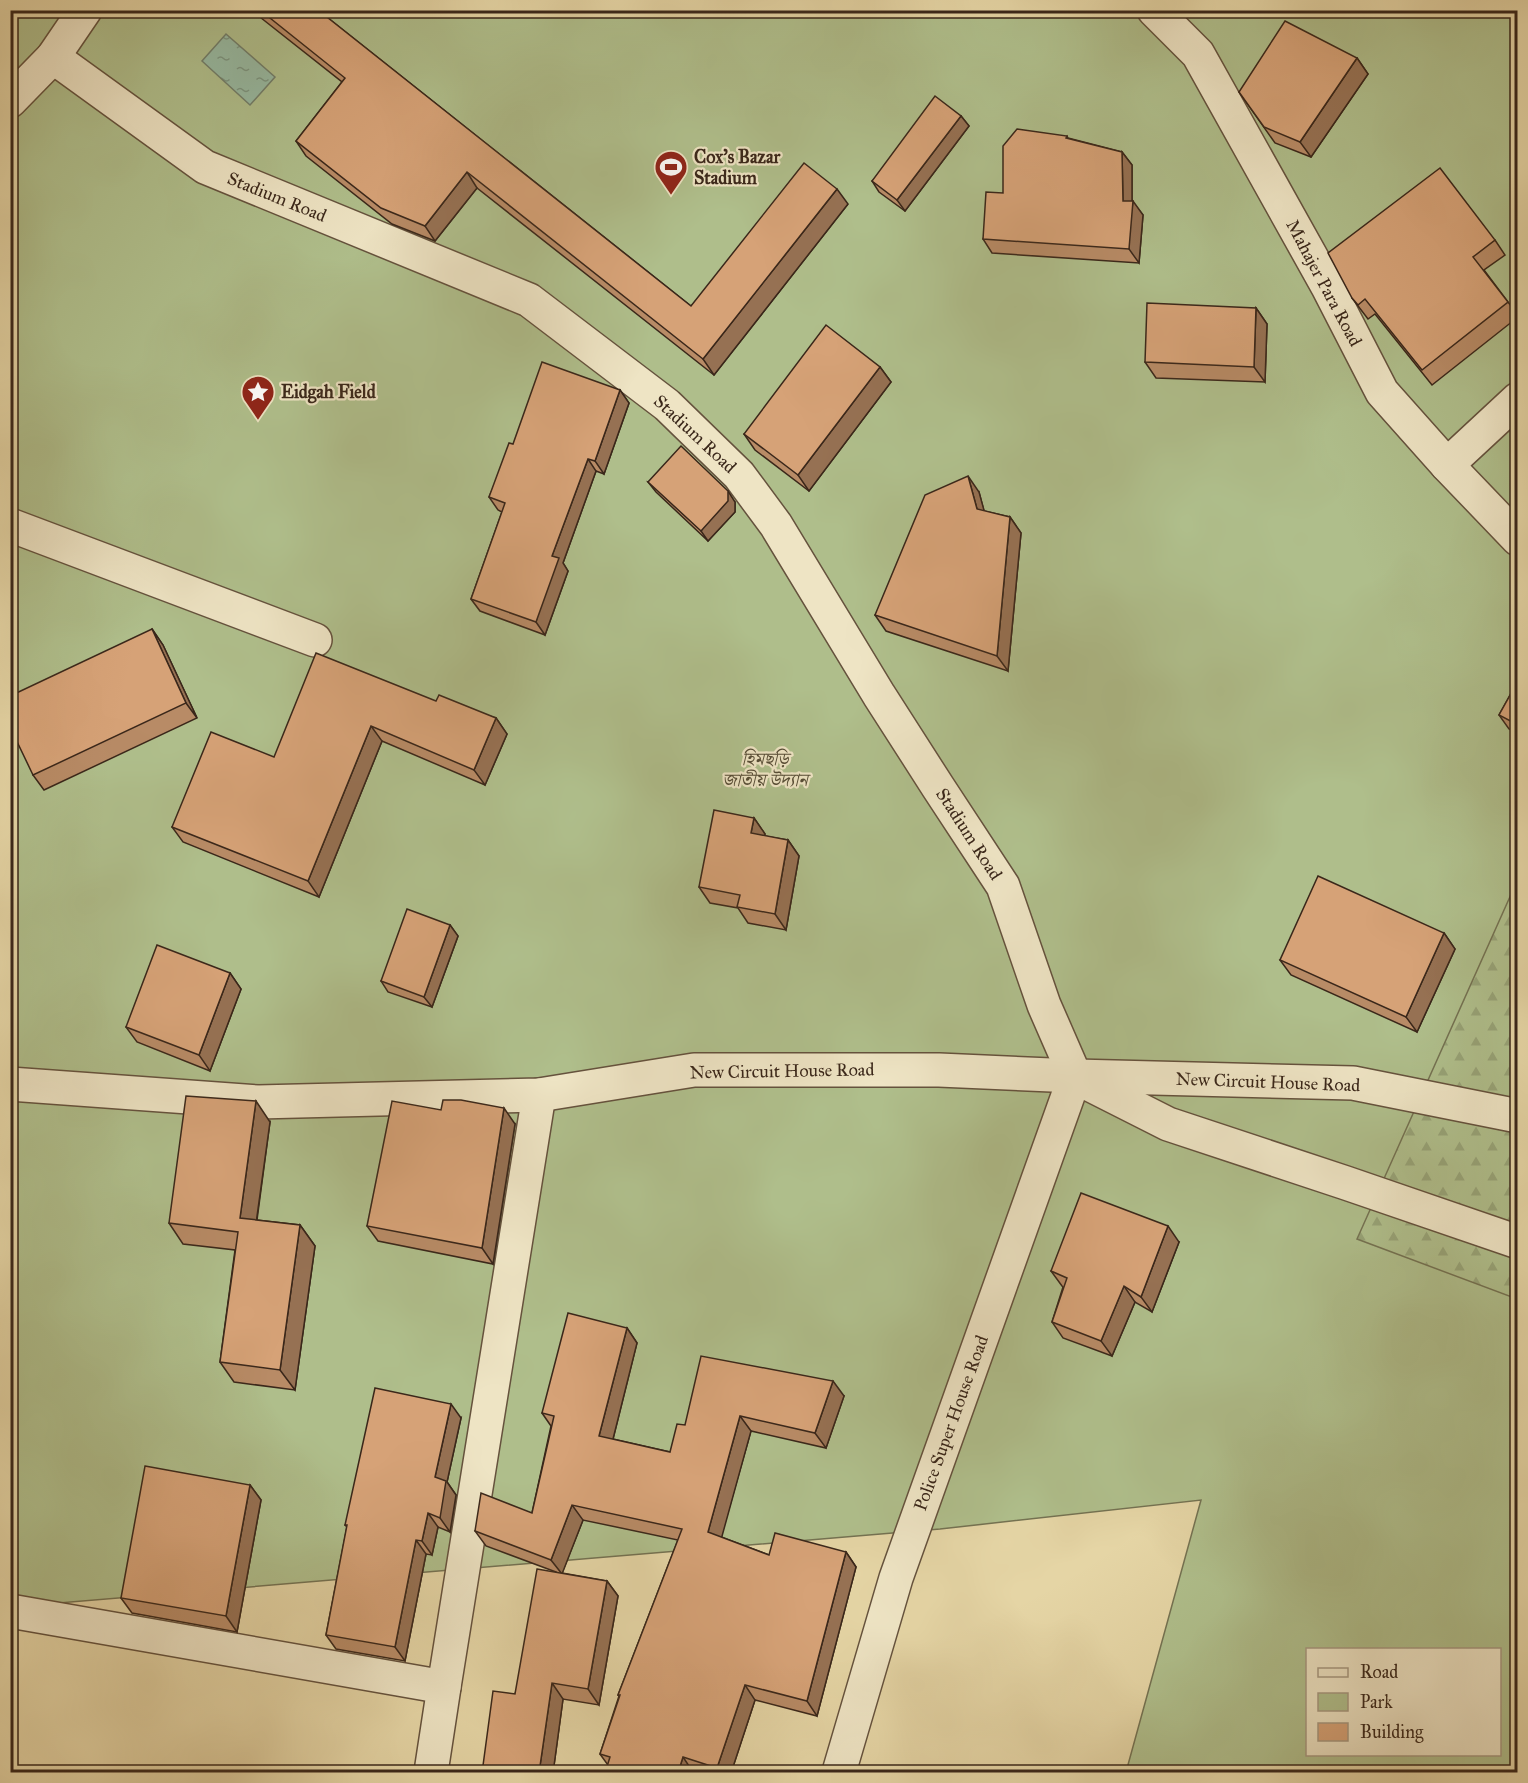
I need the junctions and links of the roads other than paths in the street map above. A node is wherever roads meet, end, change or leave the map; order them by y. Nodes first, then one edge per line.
1 (85, 10) edge
2 (1154, 10) edge
3 (53, 57) junction
4 (10, 101) edge
5 (1518, 399) edge
6 (1447, 465) junction
7 (10, 525) edge
8 (1518, 539) edge
9 (315, 640) dead end
10 (1075, 1076) junction
11 (10, 1084) edge
12 (539, 1095) junction
13 (1518, 1116) edge
14 (1518, 1242) edge
15 (10, 1611) edge
16 (444, 1687) junction
17 (431, 1773) edge
18 (839, 1773) edge

1 - 3 street
2 - 6 street, Mahajer Para Road
3 - 4 street
3 - 10 street, Stadium Road
5 - 6 street
6 - 8 street, Mahajer Para Road
7 - 9 street
10 - 12 street, New Circuit House Road
10 - 13 street, New Circuit House Road
10 - 14 street
10 - 18 street, Police Super House Road
11 - 12 street, New Circuit House Road
12 - 16 street
15 - 16 street
16 - 17 street

